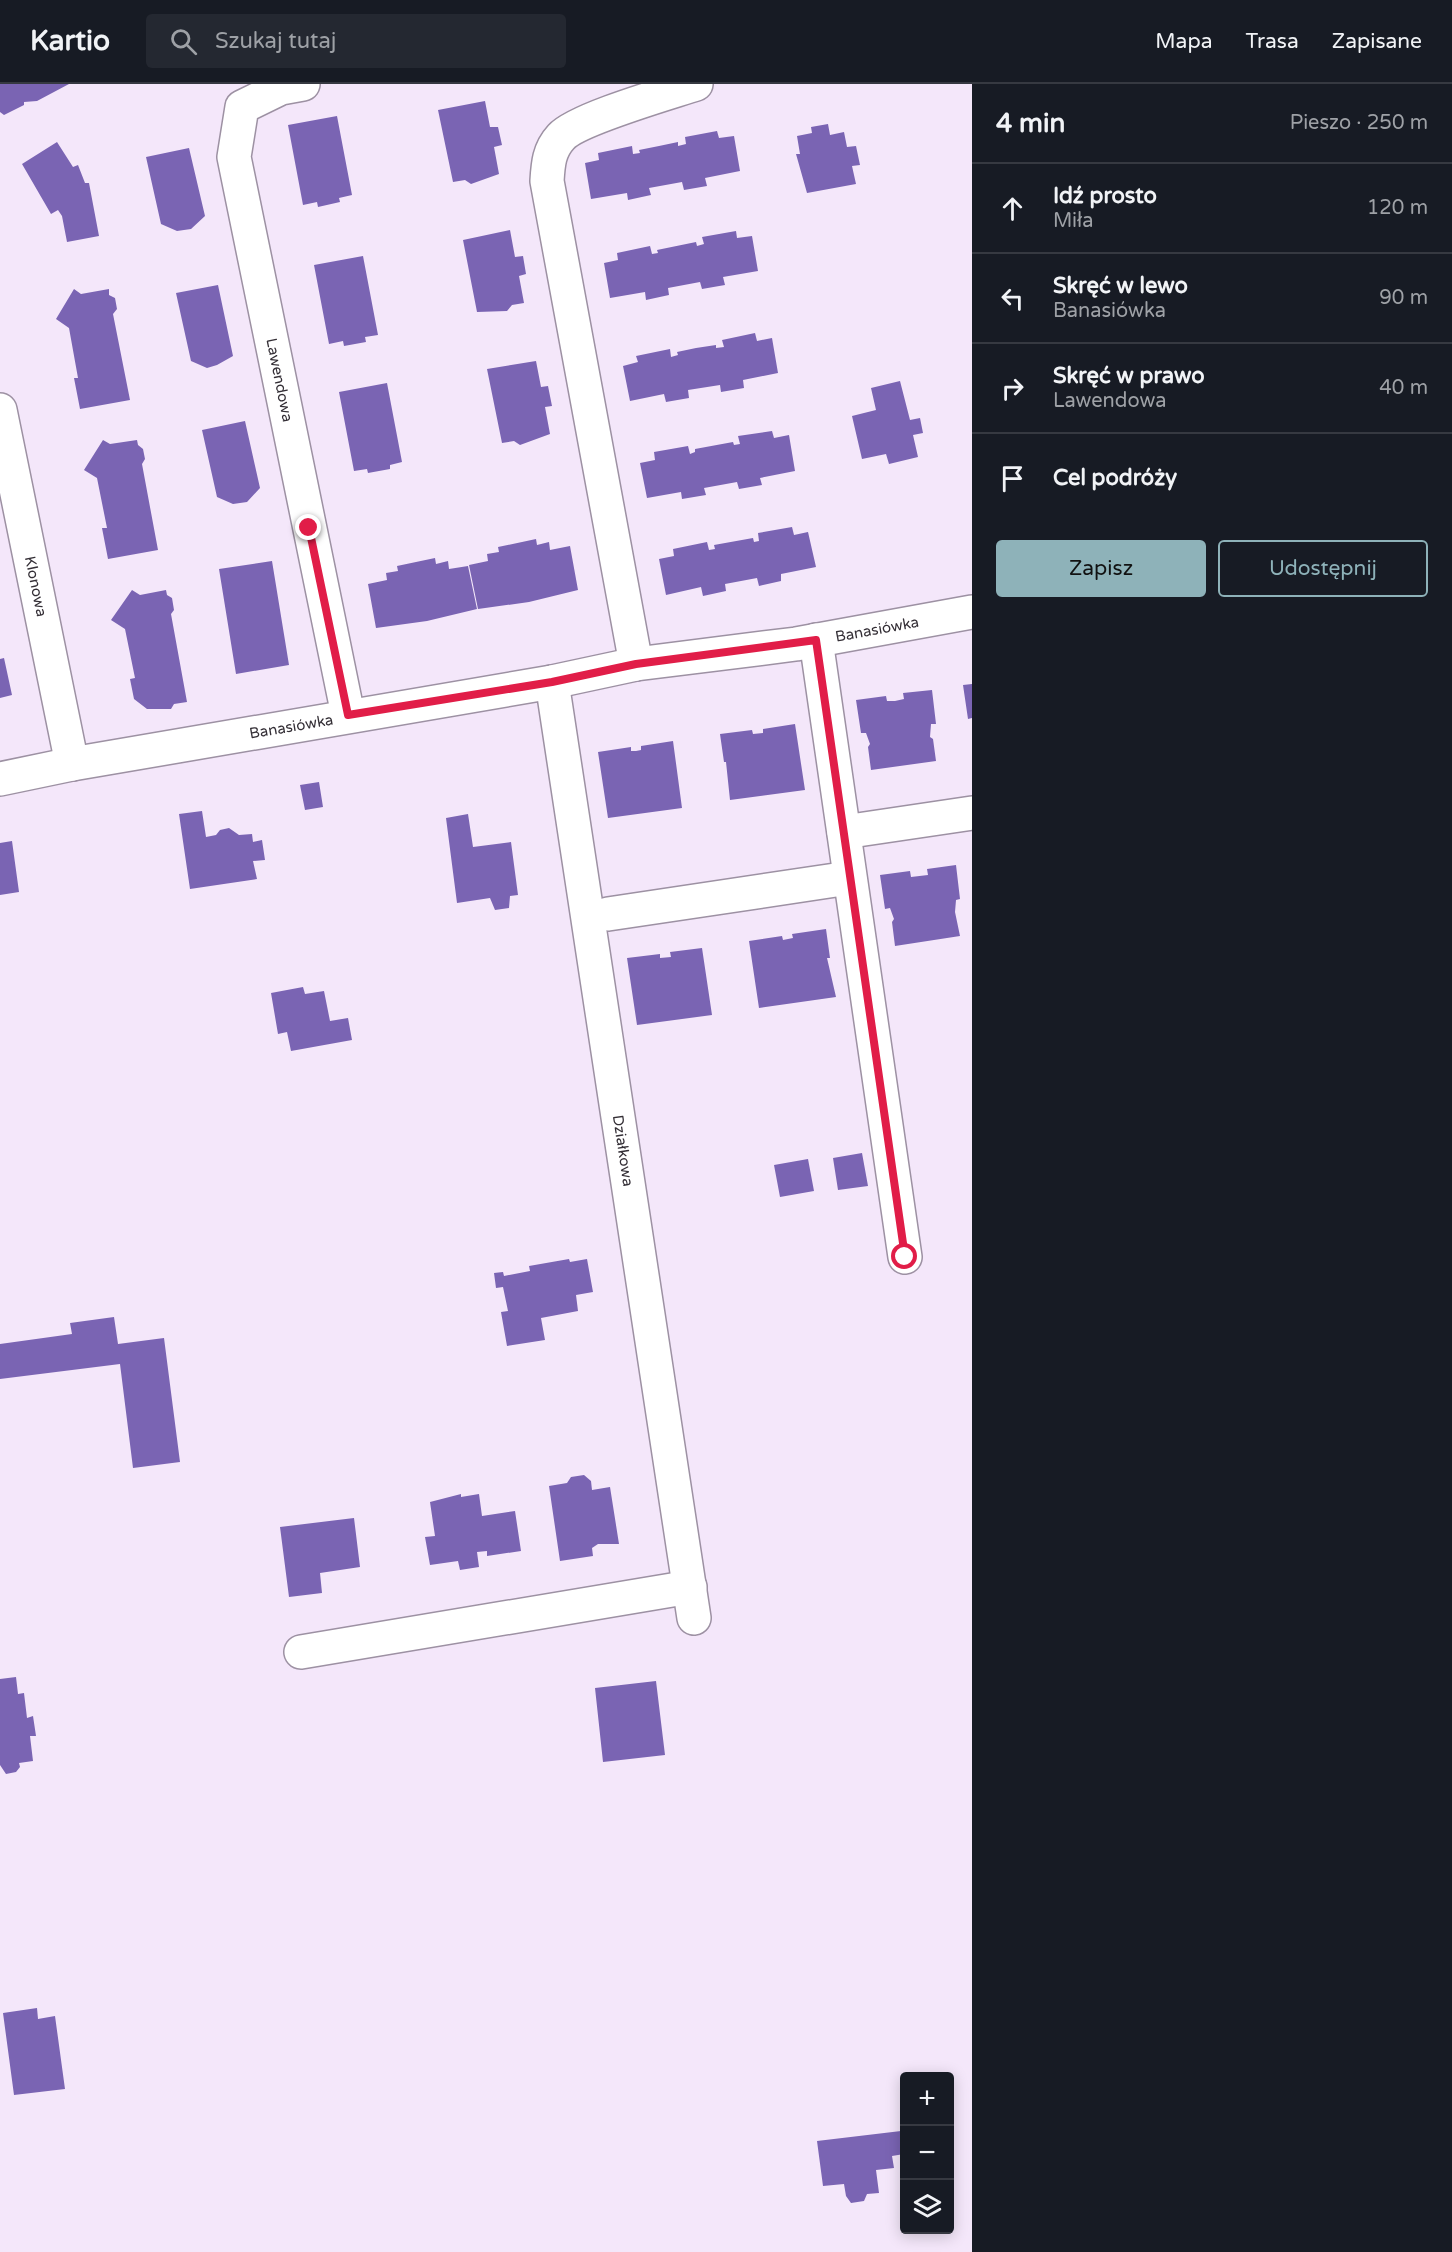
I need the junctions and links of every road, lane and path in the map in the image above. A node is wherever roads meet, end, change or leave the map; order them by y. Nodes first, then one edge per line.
1 (303, 84) edge
2 (696, 84) edge
3 (0, 410) edge
4 (972, 612) edge
5 (816, 640) junction
6 (636, 664) junction
7 (552, 682) junction
8 (348, 715) junction
9 (72, 764) junction
10 (0, 779) edge
11 (972, 813) edge
12 (844, 832) junction
13 (849, 878) junction
14 (608, 914) dead end
15 (905, 1257) dead end
16 (301, 1652) dead end

1 - 8 street, Lawendowa
2 - 6 street
3 - 9 street, Klonowa
4 - 5 street, Banasiówka
5 - 6 street, Banasiówka
5 - 12 street
6 - 7 street, Banasiówka
7 - 8 street, Banasiówka
7 - 16 street, Działkowa
8 - 9 street, Banasiówka
9 - 10 street, Banasiówka
11 - 12 street
12 - 13 street
13 - 14 street
13 - 15 street

